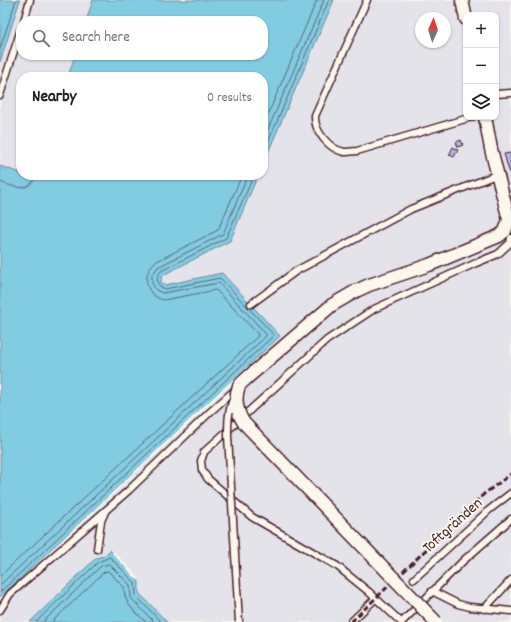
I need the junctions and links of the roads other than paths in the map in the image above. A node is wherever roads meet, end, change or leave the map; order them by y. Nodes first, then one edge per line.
1 (30, 0) edge
2 (367, 0) edge
3 (462, 0) edge
4 (465, 12) edge
5 (25, 16) edge
6 (16, 45) edge
7 (511, 93) edge
8 (499, 94) edge
9 (0, 95) edge
10 (463, 120) edge
11 (485, 120) edge
12 (498, 174) junction
13 (510, 224) edge
14 (511, 238) edge
15 (251, 304) dead end
16 (239, 386) junction
17 (511, 493) edge
18 (106, 511) junction
19 (511, 519) edge
20 (97, 549) dead end
21 (414, 579) dead end
22 (511, 580) edge
23 (432, 591) junction
24 (375, 598) junction
25 (484, 608) junction
26 (0, 610) edge
27 (511, 610) edge
28 (239, 622) edge
29 (351, 622) edge
30 (402, 622) edge
31 (436, 622) edge

1 - 5 lane
2 - 10 lane
3 - 4 street
6 - 9 lane
7 - 8 lane
11 - 12 street
12 - 13 street
12 - 15 lane
13 - 16 street, bridge
14 - 24 lane
16 - 18 lane
16 - 28 lane, bridge
16 - 31 street, bridge
17 - 21 lane, Toftgränden
18 - 20 lane
18 - 26 lane
19 - 23 lane
22 - 25 lane
23 - 25 lane
23 - 30 lane
24 - 29 lane
24 - 30 lane
25 - 27 lane

